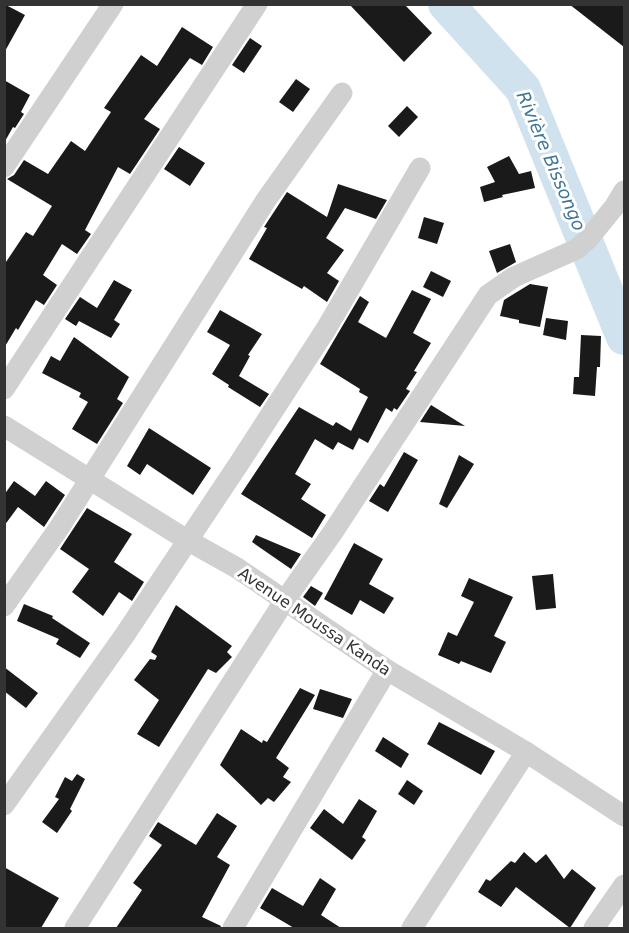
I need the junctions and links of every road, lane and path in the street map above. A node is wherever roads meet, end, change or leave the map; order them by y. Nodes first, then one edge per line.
1 (113, 4) edge
2 (257, 4) edge
3 (342, 93) dead end
4 (4, 167) edge
5 (420, 168) dead end
6 (624, 191) edge
7 (4, 388) edge
8 (4, 426) edge
9 (88, 480) junction
10 (187, 540) junction
11 (285, 600) junction
12 (4, 606) edge
13 (387, 670) junction
14 (526, 752) junction
15 (4, 805) edge
16 (624, 816) edge
17 (624, 885) edge
18 (75, 928) edge
19 (233, 928) edge
20 (412, 928) edge
21 (594, 928) edge

1 - 4 street
2 - 7 street
3 - 9 street
5 - 10 street
6 - 11 street
8 - 9 street, Avenue Moussa Kanda
9 - 10 street, Avenue Moussa Kanda
9 - 12 street
10 - 11 street, Avenue Moussa Kanda
10 - 15 street
11 - 13 street, Avenue Moussa Kanda
11 - 18 street
13 - 14 street, Avenue Moussa Kanda
13 - 19 street
14 - 16 street, Avenue Moussa Kanda
14 - 20 street
17 - 21 street

